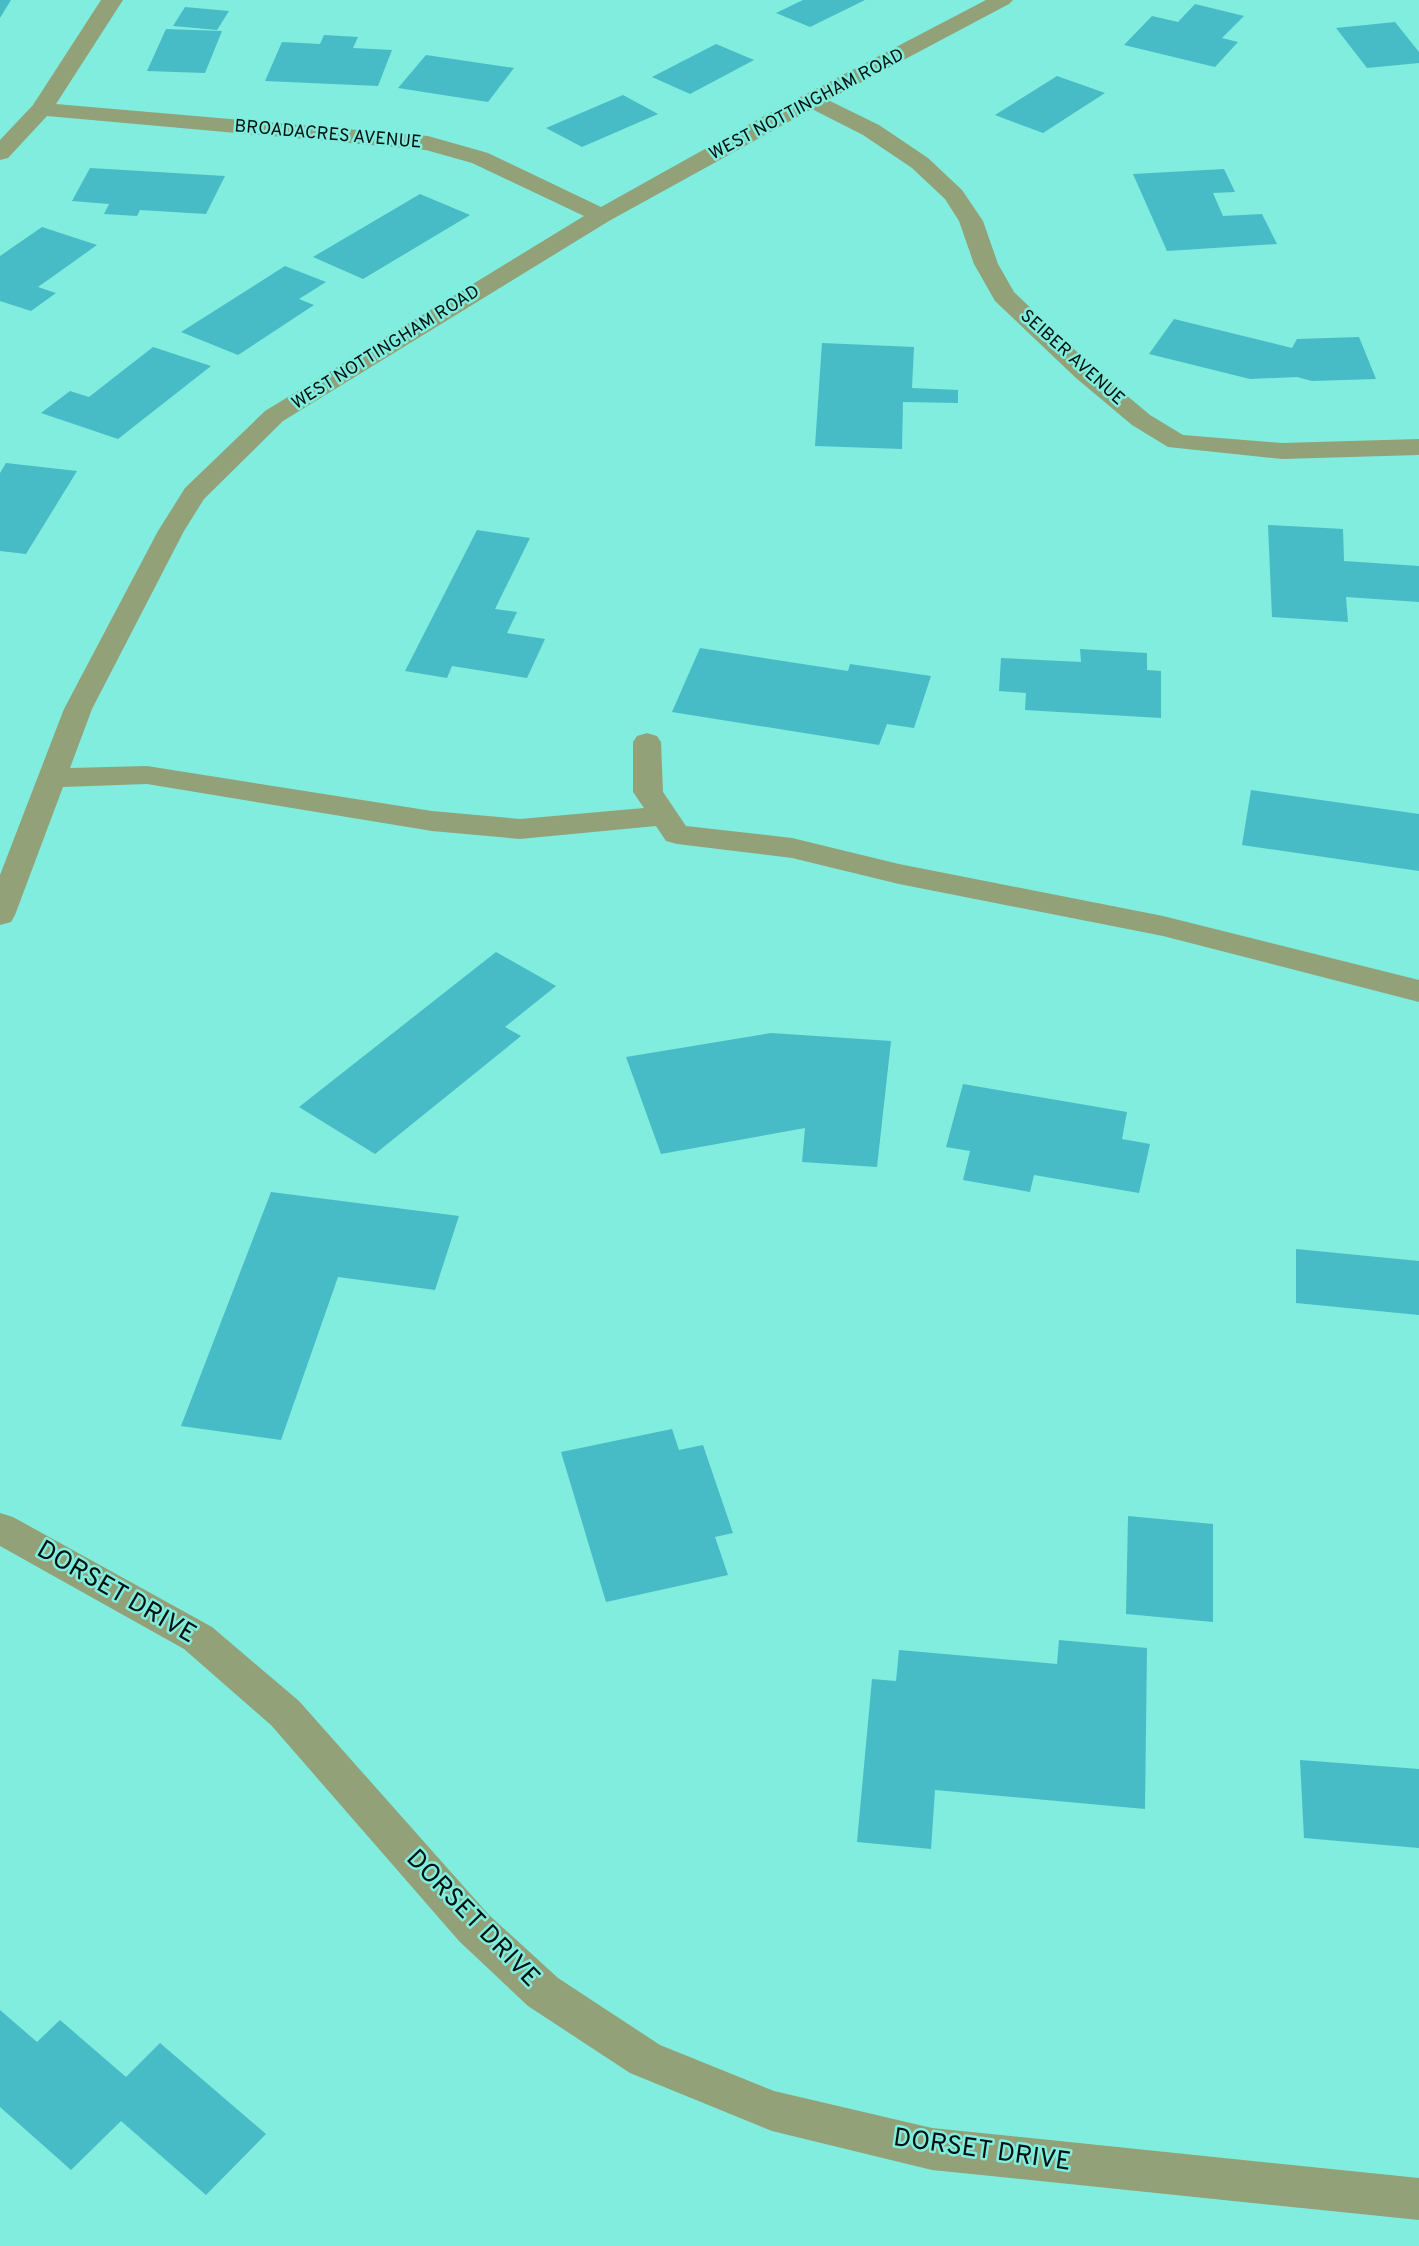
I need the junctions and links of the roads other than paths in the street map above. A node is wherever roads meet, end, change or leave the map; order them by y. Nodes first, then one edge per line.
1 (112, 0) edge
2 (1002, 0) edge
3 (812, 100) junction
4 (41, 109) junction
5 (0, 153) edge
6 (601, 216) junction
7 (1419, 447) edge
8 (647, 742) dead end
9 (51, 778) junction
10 (664, 816) junction
11 (0, 915) edge
12 (1419, 991) edge
13 (0, 1528) edge
14 (1419, 2199) edge

1 - 4 street
2 - 3 street, WEST NOTTINGHAM ROAD
3 - 6 street, WEST NOTTINGHAM ROAD
3 - 7 street, SEIBER AVENUE
4 - 5 street
4 - 6 street, BROADACRES AVENUE
6 - 9 street, WEST NOTTINGHAM ROAD
8 - 10 street
9 - 10 street
9 - 11 street, WEST NOTTINGHAM ROAD
10 - 12 street
13 - 14 street, DORSET DRIVE

